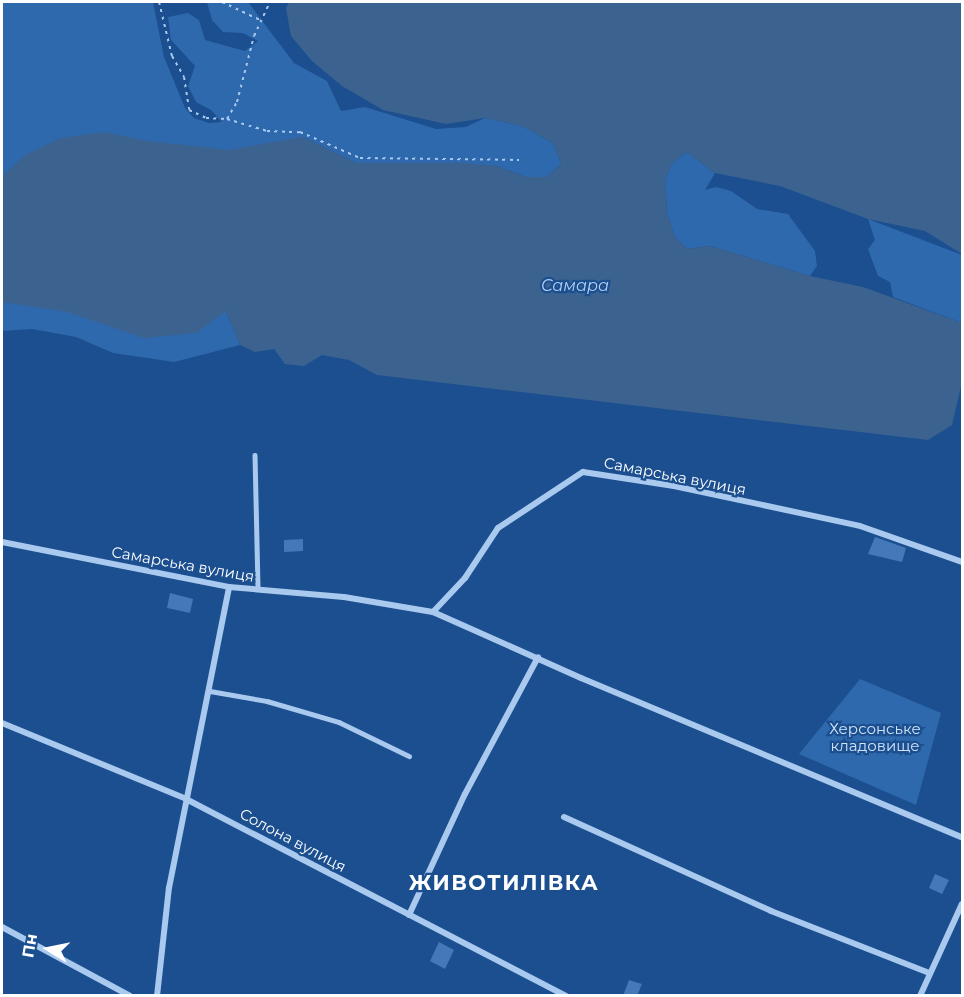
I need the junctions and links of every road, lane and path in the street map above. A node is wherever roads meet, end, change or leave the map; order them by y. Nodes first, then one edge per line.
1 (159, 2) edge
2 (167, 2) edge
3 (200, 2) edge
4 (222, 2) edge
5 (270, 2) edge
6 (262, 21) junction
7 (227, 119) junction
8 (519, 160) dead end
9 (255, 454) dead end
10 (2, 542) edge
11 (963, 562) edge
12 (229, 587) junction
13 (258, 589) junction
14 (434, 612) junction
15 (538, 657) junction
16 (210, 691) junction
17 (2, 723) edge
18 (409, 756) dead end
19 (186, 799) junction
20 (564, 817) dead end
21 (963, 837) edge
22 (963, 904) edge
23 (409, 915) junction
24 (2, 927) edge
25 (929, 973) junction
26 (130, 996) edge
27 (157, 996) edge
28 (566, 996) edge
29 (920, 996) edge

1 - 7 path
2 - 3 path
4 - 6 path
5 - 6 path
6 - 7 path
7 - 8 path
9 - 13 lane
10 - 12 street, Самарська вулиця
11 - 14 street, Самарська вулиця
12 - 13 street, Самарська вулиця
12 - 16 street
13 - 14 street, Самарська вулиця
14 - 15 street, Самарська вулиця
15 - 21 street, Самарська вулиця
15 - 23 street
16 - 18 lane
16 - 19 street
17 - 19 street, Солона вулиця
19 - 23 street, Солона вулиця
19 - 27 street
20 - 25 street
22 - 25 street
23 - 28 street, Солона вулиця
24 - 26 street
25 - 29 street

